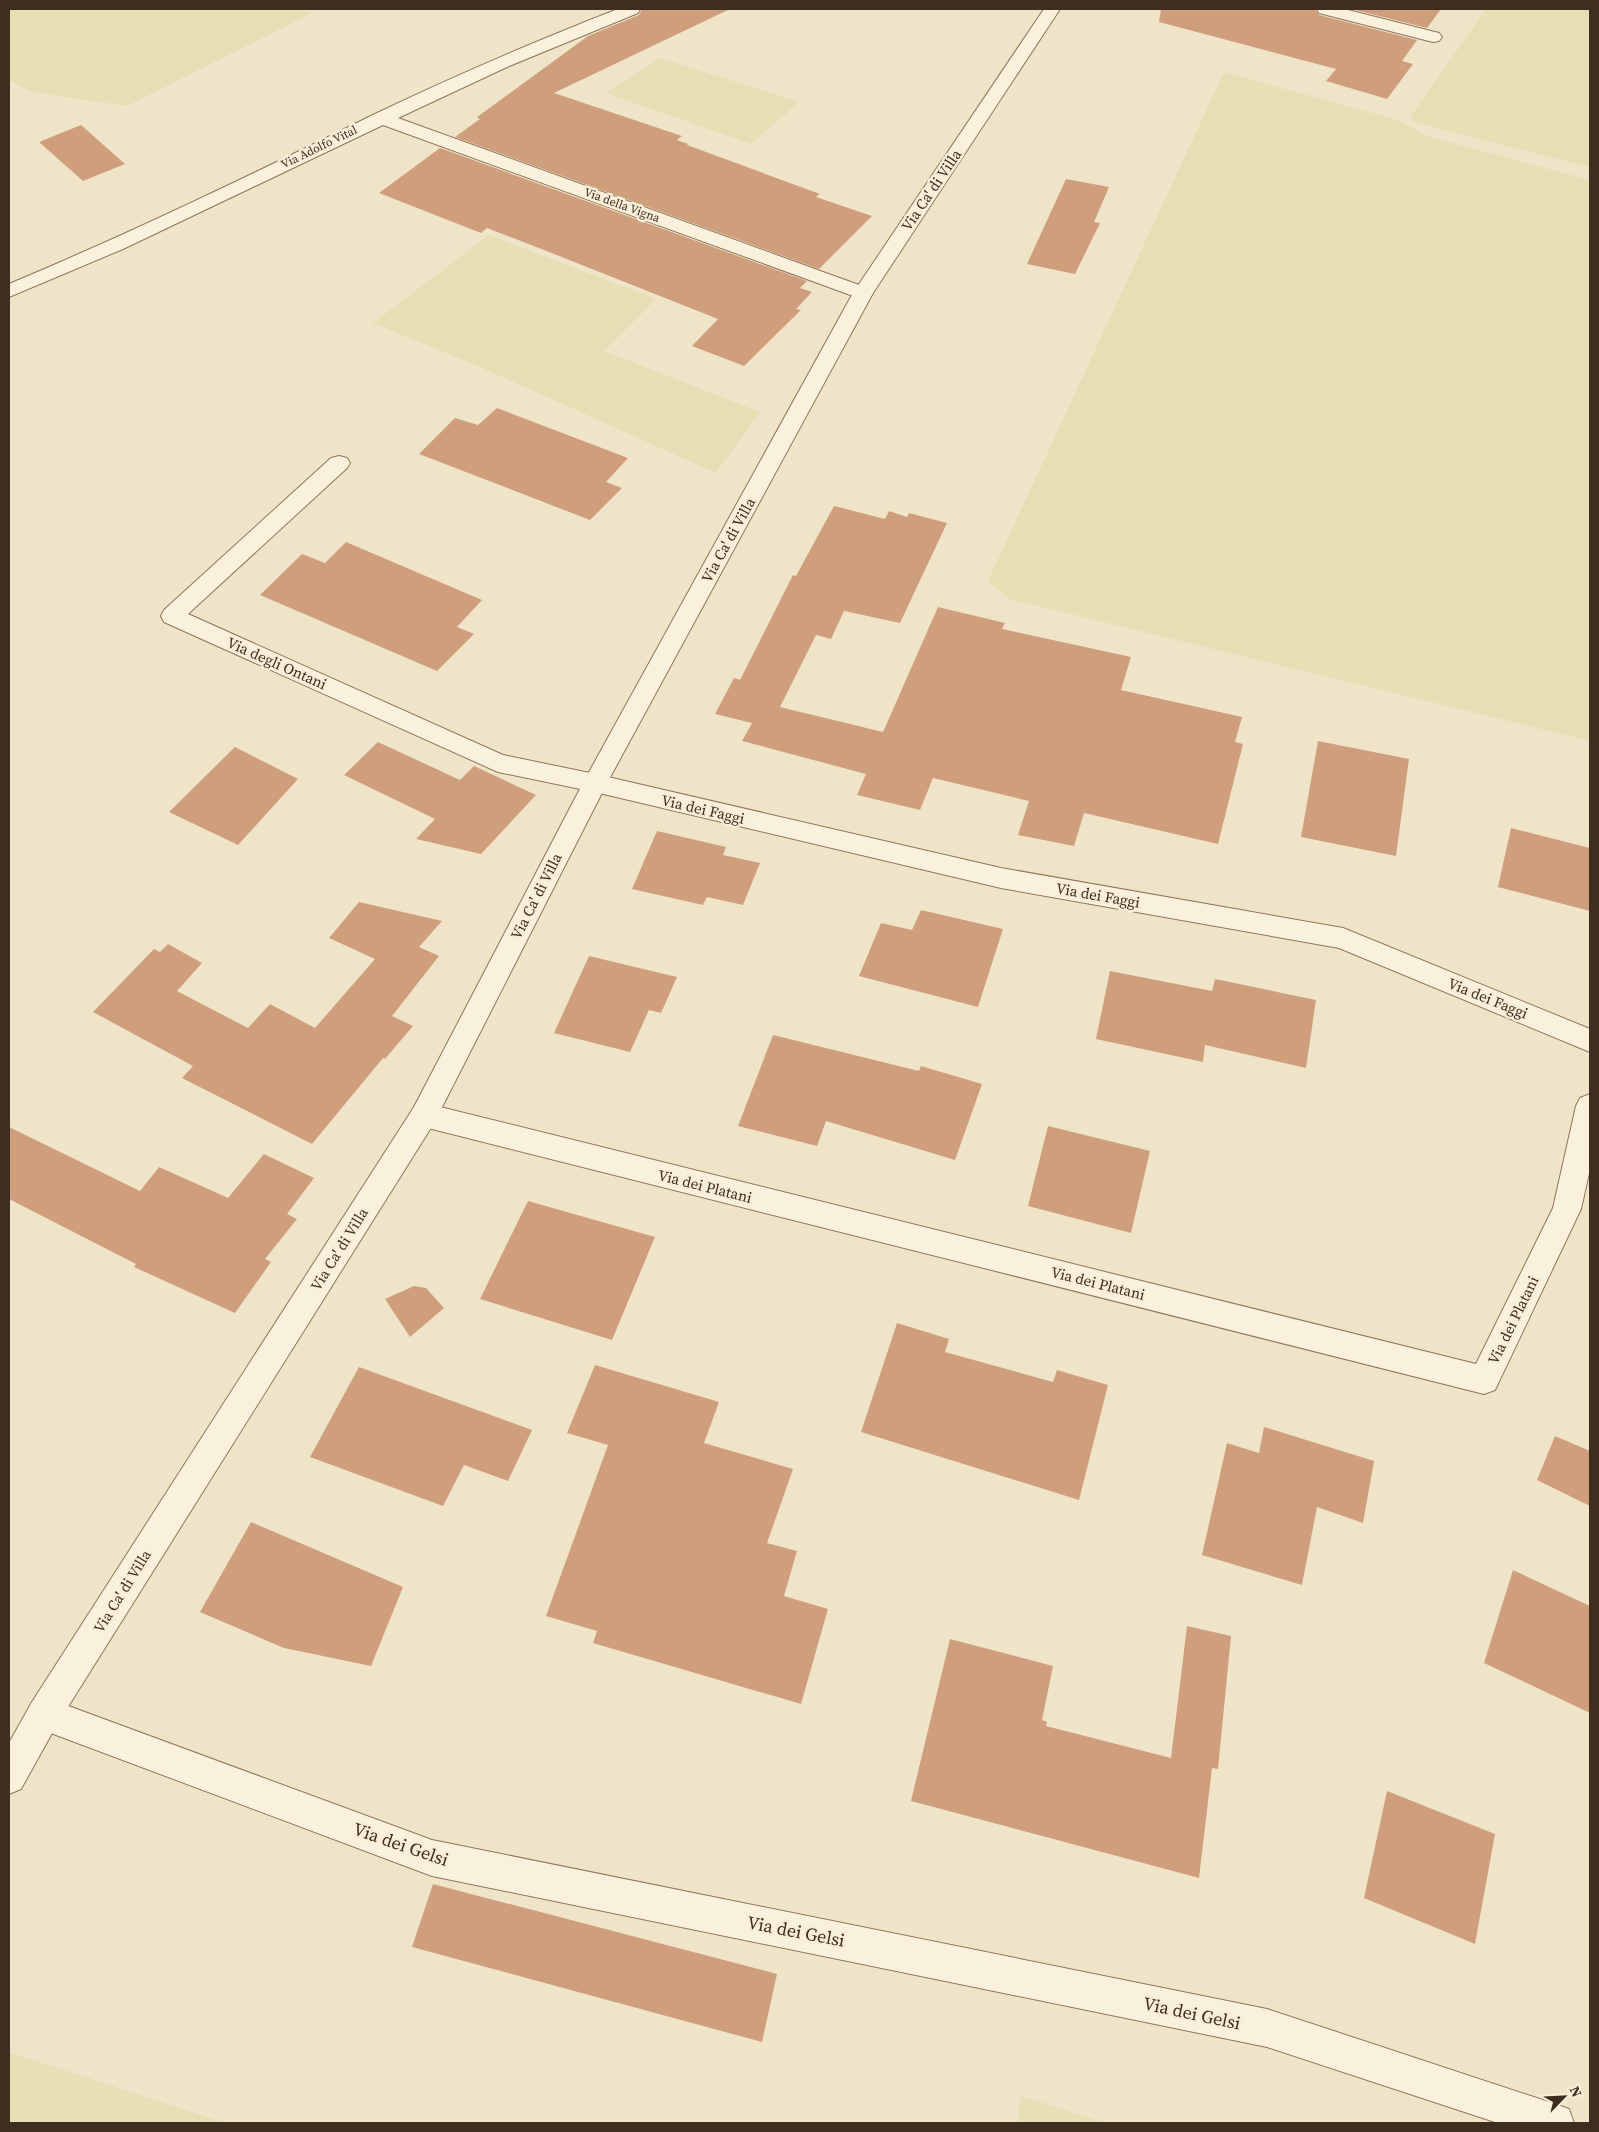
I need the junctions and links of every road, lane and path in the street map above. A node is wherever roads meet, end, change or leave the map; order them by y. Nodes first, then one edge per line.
1 (632, 9) edge
2 (1052, 9) edge
3 (1325, 9) edge
4 (1433, 36) dead end
5 (381, 118) junction
6 (9, 291) edge
7 (863, 293) junction
8 (339, 464) dead end
9 (594, 783) junction
10 (1590, 1041) edge
11 (1590, 1106) edge
12 (424, 1115) junction
13 (44, 1714) junction
14 (9, 1777) edge
15 (1555, 2123) edge

1 - 5 street, Via Adolfo Vital
2 - 7 street, Via Ca' di Villa
3 - 4 street
5 - 6 street, Via Adolfo Vital
5 - 7 street, Via della Vigna
7 - 9 street, Via Ca' di Villa
8 - 9 street, Via degli Ontani
9 - 10 street, Via dei Faggi
9 - 12 street, Via Ca' di Villa
11 - 12 street, Via dei Platani
12 - 13 street, Via Ca' di Villa
13 - 14 street, Via Ca' di Villa
13 - 15 street, Via dei Gelsi

